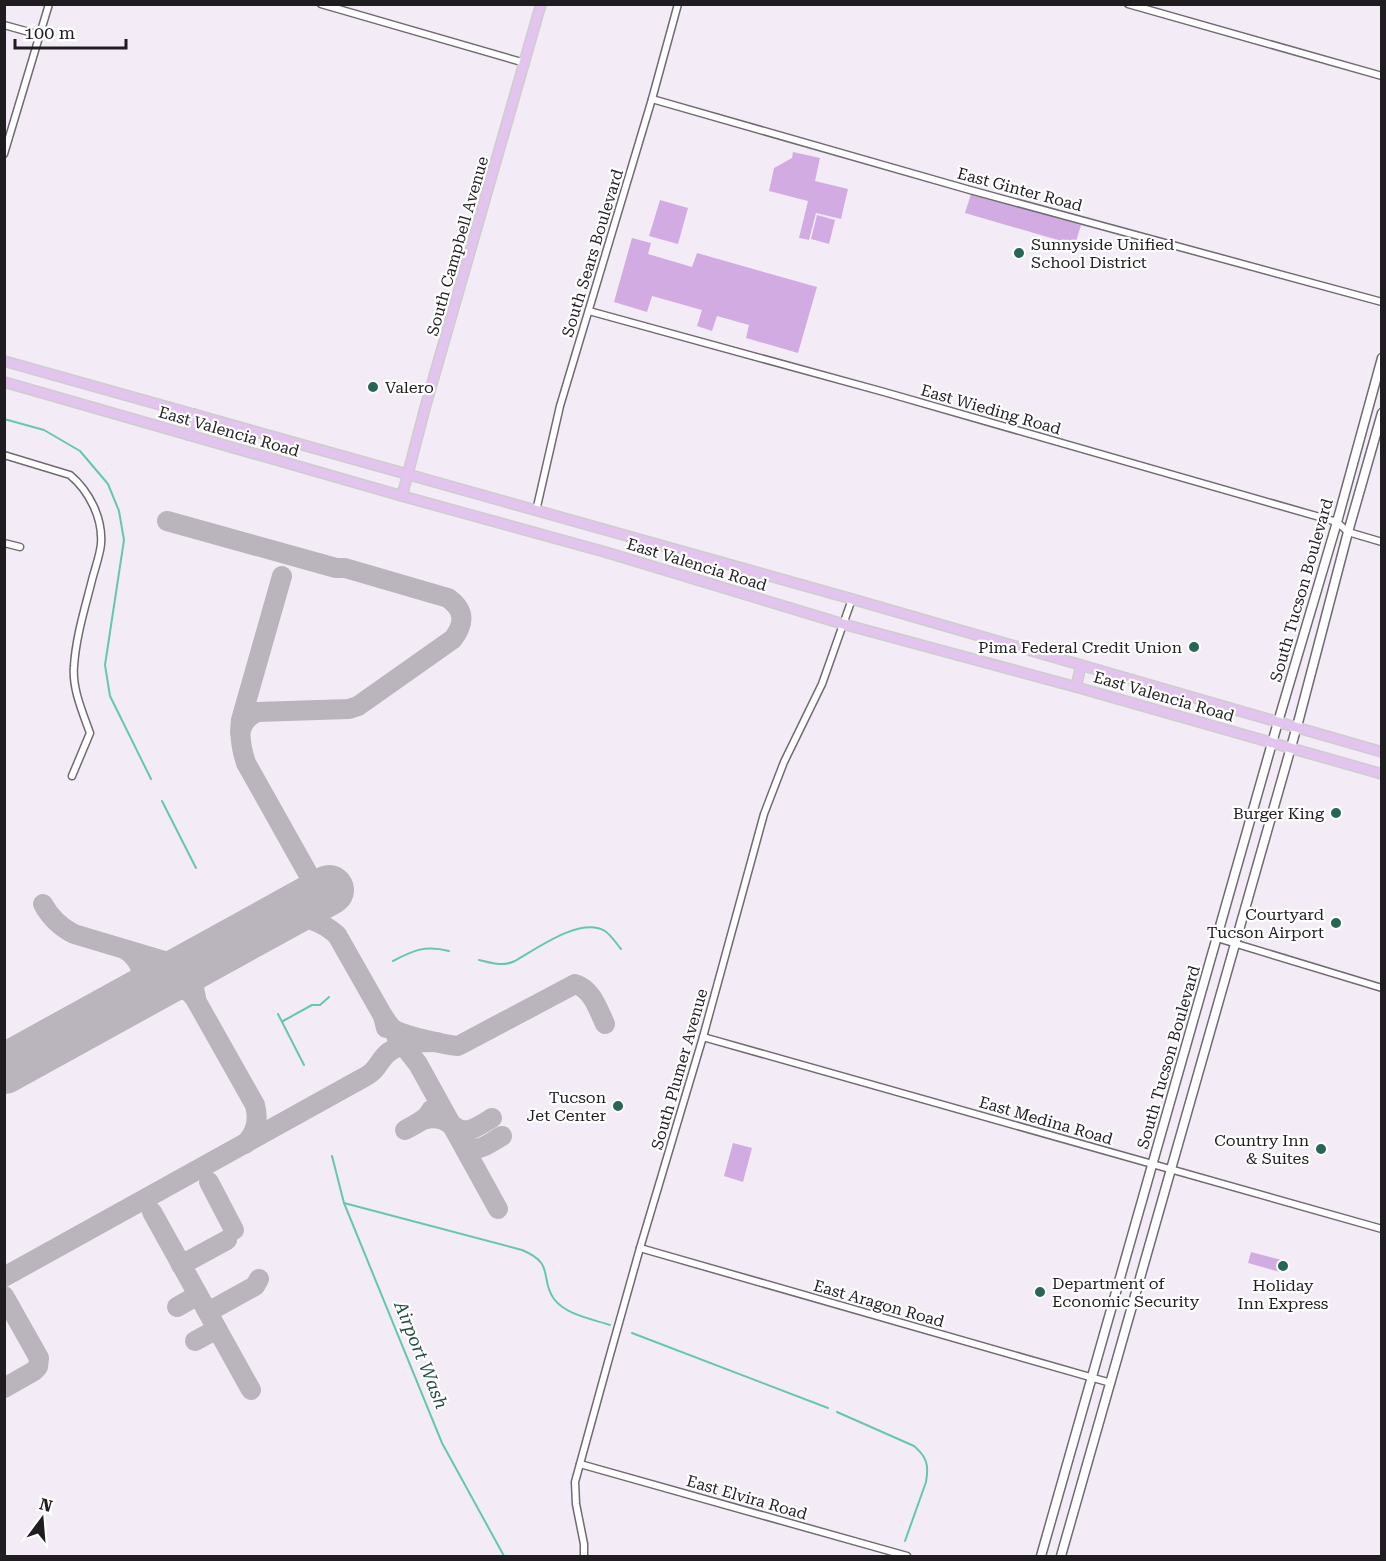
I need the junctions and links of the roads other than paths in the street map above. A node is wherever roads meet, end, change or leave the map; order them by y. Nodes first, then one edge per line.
1 (49, 4) edge
2 (321, 4) edge
3 (541, 4) edge
4 (678, 4) edge
5 (1128, 4) edge
6 (4, 25) edge
7 (40, 35) junction
8 (525, 63) junction
9 (1382, 76) edge
10 (652, 99) junction
11 (6, 146) edge
12 (4, 154) edge
13 (1382, 302) edge
14 (589, 311) junction
15 (1382, 358) edge
16 (4, 361) edge
17 (4, 382) edge
18 (1382, 413) edge
19 (194, 414) junction
20 (188, 435) junction
21 (4, 455) edge
22 (407, 474) junction
23 (402, 496) junction
24 (536, 511) junction
25 (1336, 522) junction
26 (1348, 532) junction
27 (1382, 542) edge
28 (4, 543) edge
29 (20, 547) dead end
30 (852, 600) junction
31 (843, 624) junction
32 (1081, 665) junction
33 (1076, 687) junction
34 (1278, 722) junction
35 (1296, 727) junction
36 (1272, 743) junction
37 (1290, 748) junction
38 (1382, 752) edge
39 (1382, 774) edge
40 (72, 776) dead end
41 (1217, 938) junction
42 (1236, 944) junction
43 (1382, 988) edge
44 (703, 1037) junction
45 (1152, 1164) junction
46 (1171, 1170) junction
47 (1382, 1230) edge
48 (640, 1248) junction
49 (1092, 1378) junction
50 (1111, 1383) junction
51 (580, 1464) junction
52 (584, 1557) edge
53 (908, 1557) edge
54 (1041, 1557) edge
55 (1061, 1557) edge

1 - 7 street
2 - 8 street
3 - 8 main road, South Campbell Avenue
4 - 10 street, South Sears Boulevard
5 - 9 street
6 - 7 street
7 - 11 street
8 - 22 main road, South Campbell Avenue
10 - 13 street, East Ginter Road
10 - 14 street, South Sears Boulevard
11 - 12 street
14 - 24 street, South Sears Boulevard
14 - 25 street, East Wieding Road
15 - 25 main road, South Tucson Boulevard
16 - 19 main road, East Valencia Road
17 - 20 main road, East Valencia Road
18 - 26 main road, South Tucson Boulevard
19 - 20 main road
19 - 22 main road, East Valencia Road
20 - 23 main road, East Valencia Road
21 - 40 street
22 - 23 main road, South Campbell Avenue
22 - 24 main road, East Valencia Road
23 - 31 main road, East Valencia Road
24 - 30 main road, East Valencia Road
25 - 26 street, East Wieding Road
25 - 34 main road, South Tucson Boulevard
26 - 27 street, East Wieding Road
26 - 35 main road, South Tucson Boulevard
28 - 29 street
30 - 31 street, South Plumer Avenue
30 - 32 main road, East Valencia Road
31 - 33 main road, East Valencia Road
31 - 44 street, South Plumer Avenue
32 - 33 main road
32 - 34 main road, East Valencia Road
33 - 36 main road, East Valencia Road
34 - 35 main road, East Valencia Road
34 - 36 main road, South Tucson Boulevard
35 - 37 main road, South Tucson Boulevard
35 - 38 main road, East Valencia Road
36 - 37 main road, East Valencia Road
36 - 41 main road, South Tucson Boulevard
37 - 39 main road, East Valencia Road
37 - 42 main road, South Tucson Boulevard
41 - 42 street
41 - 45 main road, South Tucson Boulevard
42 - 43 street
42 - 46 main road, South Tucson Boulevard
44 - 45 street, East Medina Road
44 - 48 street, South Plumer Avenue
45 - 46 street, East Medina Road
45 - 49 main road, South Tucson Boulevard
46 - 47 street, East Medina Road
46 - 50 main road, South Tucson Boulevard
48 - 49 street, East Aragon Road
48 - 51 street, South Plumer Avenue
49 - 50 street, East Aragon Road
49 - 54 main road, South Tucson Boulevard
50 - 55 main road, South Tucson Boulevard
51 - 52 street, South Plumer Avenue
51 - 53 street, East Elvira Road

